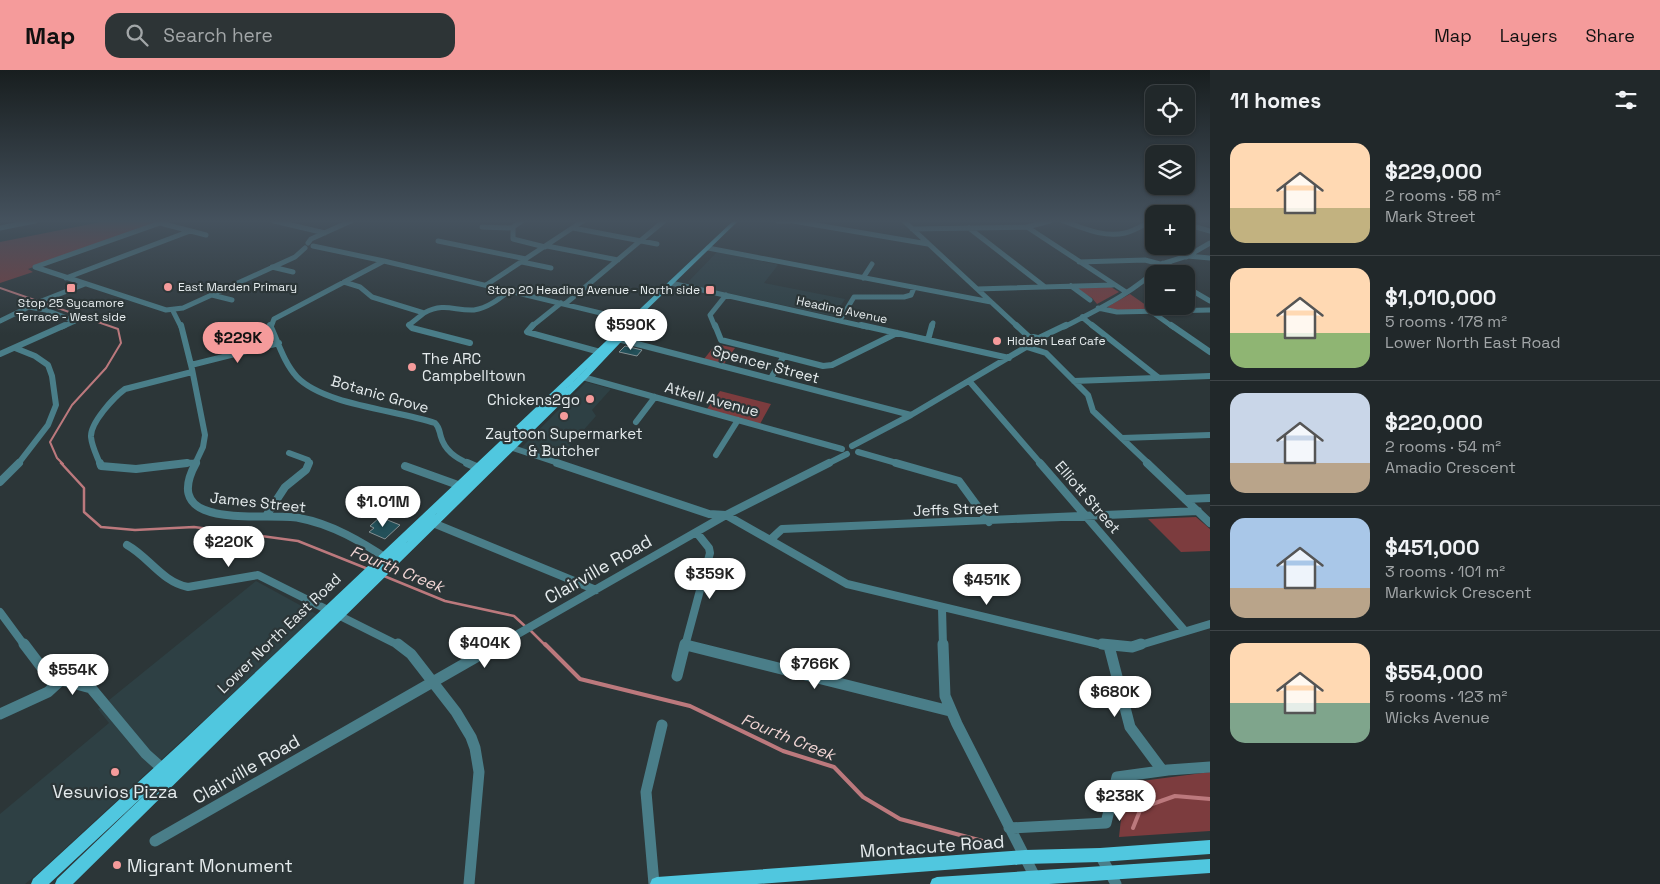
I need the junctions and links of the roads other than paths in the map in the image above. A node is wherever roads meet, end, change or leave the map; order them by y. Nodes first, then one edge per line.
1 (60, 259) edge
2 (116, 259) edge
3 (290, 259) edge
4 (374, 259) edge
5 (519, 259) edge
6 (612, 259) edge
7 (700, 259) edge
8 (763, 259) edge
9 (944, 259) edge
10 (1009, 259) edge
11 (1075, 259) edge
12 (1184, 259) edge
13 (524, 260) junction
14 (618, 260) joint
15 (384, 261) junction
16 (1079, 262) junction
17 (872, 264) dead end
18 (1165, 265) joint
19 (272, 267) junction
20 (551, 268) dead end
21 (292, 272) dead end
22 (66, 278) junction
23 (863, 278) junction
24 (1145, 281) edge
25 (344, 282) junction
26 (1145, 282) edge
27 (85, 284) junction
28 (674, 284) junction
29 (1140, 284) junction
30 (486, 285) junction
31 (1113, 285) junction
32 (1070, 286) junction
33 (1045, 287) junction
34 (914, 288) junction
35 (977, 289) junction
36 (509, 291) junction
37 (1126, 292) junction
38 (1195, 292) edge
39 (212, 295) junction
40 (726, 295) junction
41 (232, 300) dead end
42 (1090, 300) dead end
43 (1210, 301) edge
44 (991, 302) junction
45 (563, 304) junction
46 (29, 307) junction
47 (1098, 308) junction
48 (174, 310) junction
49 (1210, 310) edge
50 (1195, 311) edge
51 (1145, 312) edge
52 (424, 313) junction
53 (1156, 315) edge
54 (1082, 317) junction
55 (840, 320) junction
56 (0, 321) edge
57 (635, 321) junction
58 (933, 323) dead end
59 (897, 333) junction
60 (618, 339) junction
61 (928, 340) junction
62 (1032, 340) junction
63 (279, 343) junction
64 (470, 343) dead end
65 (1027, 347) junction
66 (15, 348) junction
67 (600, 352) junction
68 (1210, 352) edge
69 (0, 354) edge
70 (784, 356) junction
71 (1009, 358) junction
72 (192, 369) junction
73 (579, 376) junction
74 (1210, 376) edge
75 (771, 378) junction
76 (1159, 378) junction
77 (1074, 381) junction
78 (970, 382) junction
79 (655, 397) junction
80 (911, 415) junction
81 (738, 420) junction
82 (636, 422) dead end
83 (1210, 435) edge
84 (1122, 438) junction
85 (501, 444) junction
86 (510, 447) junction
87 (856, 449) junction
88 (844, 451) junction
89 (289, 452) dead end
90 (716, 455) dead end
91 (197, 462) junction
92 (405, 466) dead end
93 (482, 469) junction
94 (0, 482) edge
95 (458, 485) junction
96 (1210, 498) edge
97 (1184, 499) junction
98 (1198, 511) junction
99 (726, 515) junction
100 (266, 516) junction
101 (1088, 517) junction
102 (989, 522) junction
103 (432, 523) junction
104 (1210, 523) edge
105 (697, 533) junction
106 (770, 540) junction
107 (127, 545) dead end
108 (388, 559) junction
109 (375, 572) joint
110 (596, 590) junction
111 (942, 608) junction
112 (0, 612) edge
113 (333, 612) junction
114 (1210, 624) edge
115 (1185, 631) junction
116 (686, 645) junction
117 (1109, 646) junction
118 (677, 676) dead end
119 (61, 680) junction
120 (433, 683) junction
121 (950, 711) junction
122 (0, 714) edge
123 (662, 725) dead end
124 (1210, 767) edge
125 (1162, 770) junction
126 (167, 773) junction
127 (1009, 828) junction
128 (155, 842) dead end
129 (1210, 847) edge
130 (1100, 855) junction
131 (1024, 857) junction
132 (80, 866) junction
133 (1210, 866) edge
134 (1035, 877) junction
135 (1113, 879) edge
136 (784, 880) edge
137 (39, 884) edge
138 (62, 884) edge
139 (73, 884) edge
140 (469, 884) edge
141 (655, 884) edge
142 (937, 884) edge

1 - 22 street
2 - 22 street
3 - 19 street
4 - 15 street
5 - 13 street
6 - 14 street
7 - 28 main road, Lower North East Road
8 - 23 street
9 - 35 street
10 - 33 street
11 - 16 street
12 - 18 street
13 - 20 street
13 - 30 street
14 - 45 street
15 - 25 street, Botanic Grove
15 - 30 street
16 - 18 street
16 - 31 street
17 - 23 street
19 - 21 street
19 - 39 street
22 - 27 street
23 - 34 street
24 - 29 street
25 - 52 street
25 - 63 street, Botanic Grove
26 - 29 street
27 - 46 street
27 - 48 street
28 - 40 street, Heading Avenue
28 - 57 main road, Lower North East Road
29 - 37 street
30 - 36 street
31 - 32 street
31 - 37 street
32 - 33 street
32 - 42 street
33 - 35 street
34 - 44 street
34 - 55 street
35 - 44 street
36 - 45 street
36 - 52 street
37 - 47 street
38 - 43 street
39 - 41 street
39 - 48 street
40 - 55 street, Heading Avenue
40 - 70 street
44 - 62 street
45 - 57 street
45 - 67 street
46 - 56 street
46 - 66 street
47 - 51 street
47 - 54 street
48 - 72 street, James Street
49 - 50 street
52 - 64 street
53 - 68 street
54 - 62 street
54 - 76 street
55 - 59 street, Heading Avenue
57 - 60 main road, Lower North East Road
58 - 61 street
59 - 61 street, Heading Avenue
59 - 70 street
60 - 67 main road, Lower North East Road
60 - 73 main road, Lower North East Road
60 - 75 street, Spencer Street
61 - 71 street, Heading Avenue
62 - 65 street
63 - 72 street
63 - 93 street, Botanic Grove
65 - 71 street
65 - 77 street
66 - 69 street
66 - 94 street
67 - 73 main road, Lower North East Road
70 - 75 street
71 - 78 street
72 - 91 street, James Street
72 - 91 street
73 - 79 street, Atkell Avenue
73 - 85 main road, Lower North East Road
73 - 86 main road, Lower North East Road
74 - 76 street
75 - 80 street, Spencer Street
76 - 77 street
77 - 84 street
78 - 80 street
78 - 101 street, Elliott Street
79 - 81 street, Atkell Avenue
79 - 82 street
80 - 87 street
81 - 88 street, Atkell Avenue
81 - 90 street
83 - 84 street
84 - 97 street
85 - 86 street
85 - 93 main road, Lower North East Road
86 - 93 main road, Lower North East Road
86 - 99 street
87 - 88 street
87 - 102 street
88 - 99 street, Clairville Road
89 - 100 street
91 - 100 street, James Street
92 - 95 street
93 - 95 main road, Lower North East Road
93 - 103 main road, Lower North East Road
95 - 108 main road, Lower North East Road
96 - 97 street
97 - 98 street
98 - 101 street, Jeffs Street
98 - 104 street
99 - 105 street, Clairville Road
99 - 106 street
100 - 108 street, James Street
101 - 102 street, Jeffs Street
101 - 115 street, Elliott Street
102 - 106 street, Jeffs Street
103 - 108 main road, Lower North East Road
103 - 110 street
105 - 110 street, Clairville Road
105 - 116 street
106 - 111 street
107 - 113 street
108 - 109 main road, Lower North East Road
109 - 113 main road, Lower North East Road
110 - 120 street, Clairville Road
111 - 117 street
111 - 121 street
112 - 119 street
113 - 120 street
113 - 126 main road, Lower North East Road
114 - 115 street
115 - 117 street
116 - 118 street
116 - 121 street
117 - 125 street
119 - 122 street
119 - 126 street
120 - 128 street, Clairville Road
120 - 140 street
121 - 127 street
123 - 141 street
124 - 125 street
125 - 127 street
126 - 132 main road, Lower North East Road
126 - 137 main road, Lower North East Road
127 - 131 street
129 - 130 main road, Montacute Road
130 - 131 main road, Montacute Road
130 - 135 street
131 - 134 street
131 - 136 main road, Montacute Road
132 - 138 main road, Lower North East Road
132 - 139 main road
133 - 135 main road
134 - 135 main road
134 - 142 main road
136 - 141 main road, Montacute Road

